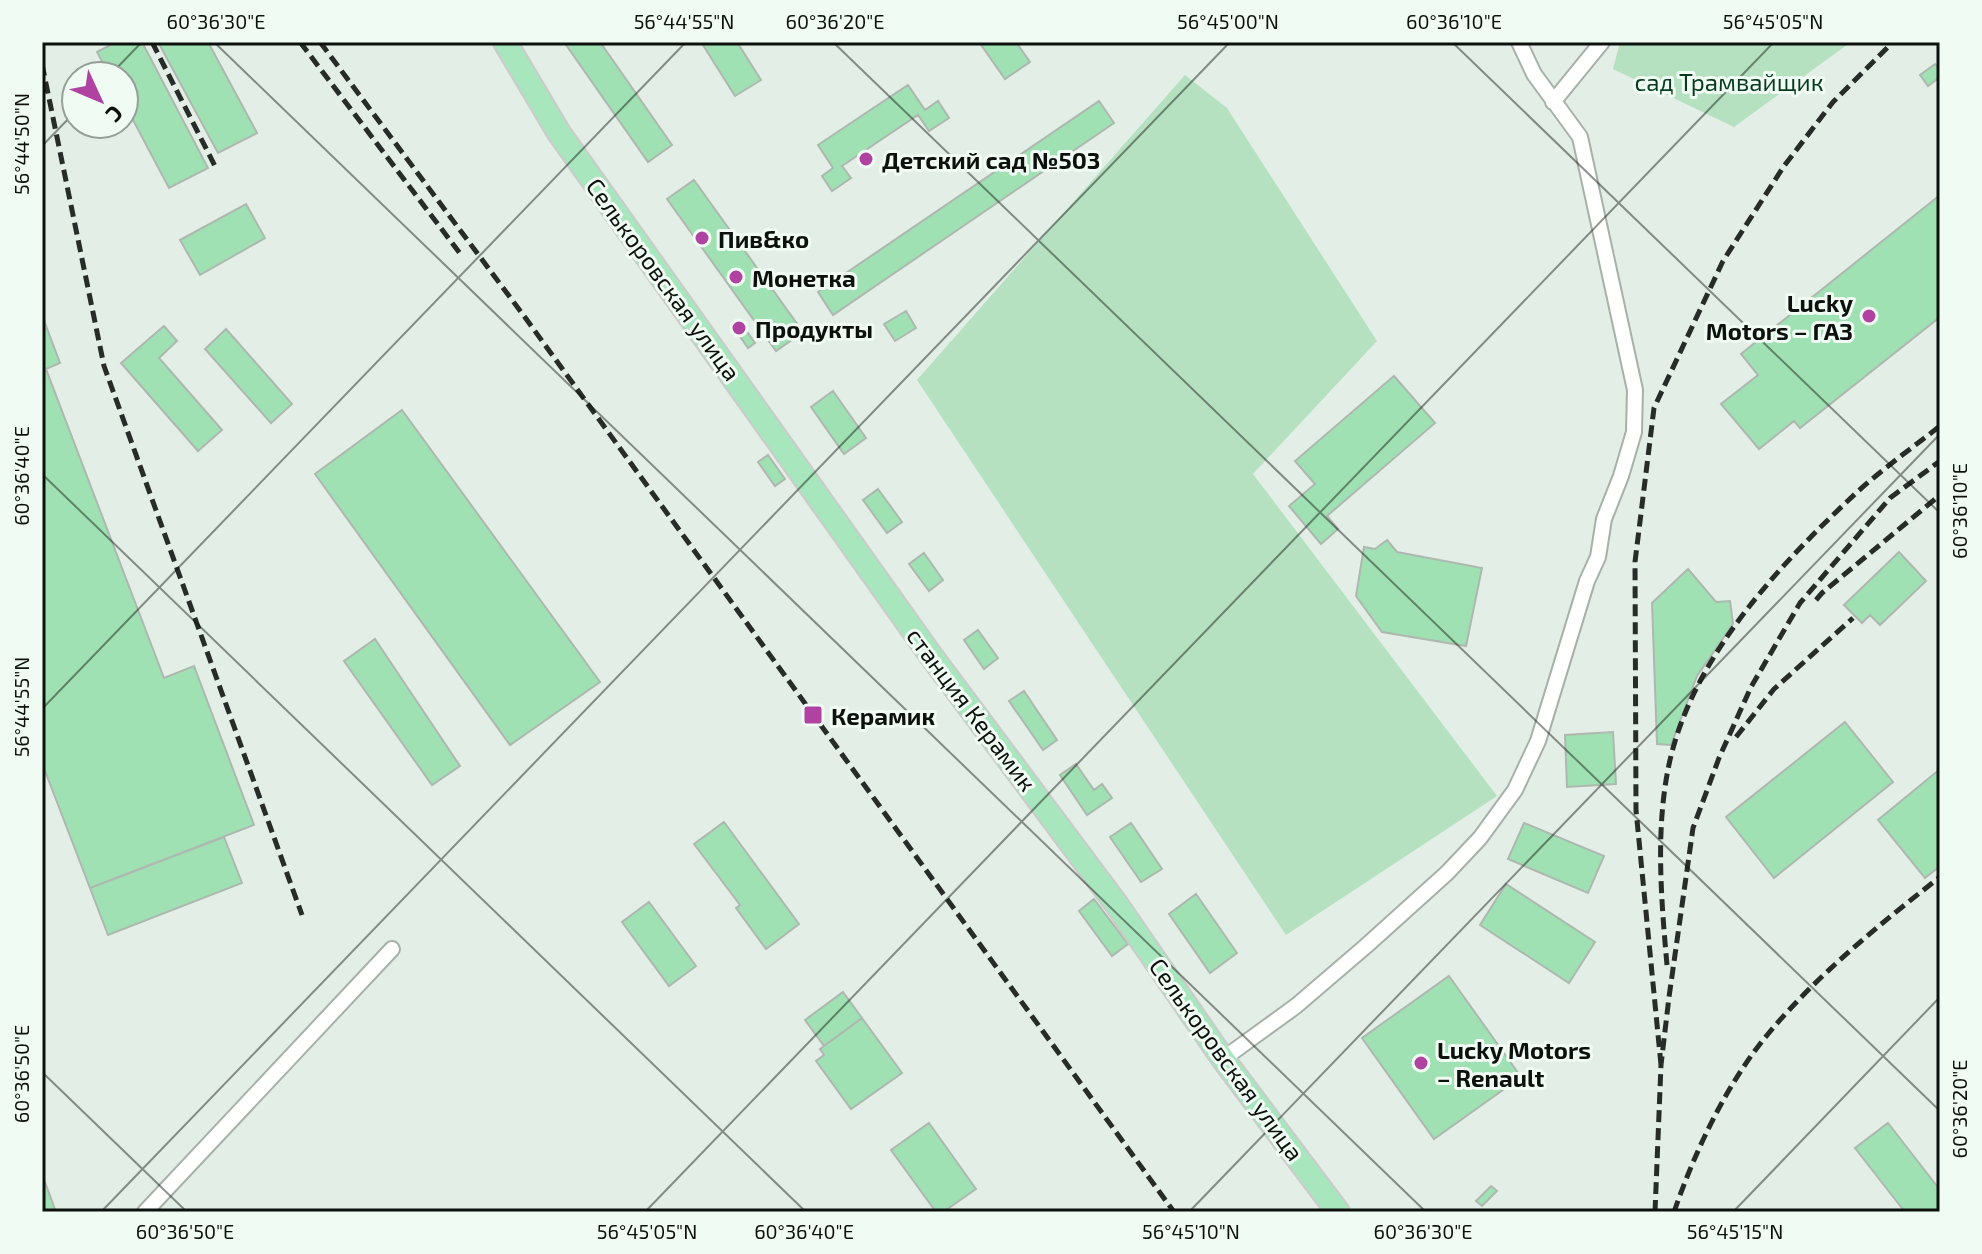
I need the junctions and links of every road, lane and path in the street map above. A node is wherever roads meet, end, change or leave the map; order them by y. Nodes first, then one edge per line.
1 (505, 42) edge
2 (1519, 42) edge
3 (1602, 42) edge
4 (1553, 102) junction
5 (829, 512) joint
6 (1117, 905) joint
7 (392, 949) dead end
8 (1223, 1059) junction
9 (145, 1212) edge
10 (1338, 1212) edge

1 - 5 main road, Селькоровская улица
2 - 4 street
3 - 4 street
4 - 8 street
5 - 6 main road, станция Керамик
6 - 8 main road, Селькоровская улица
7 - 9 street
8 - 10 main road, Селькоровская улица

